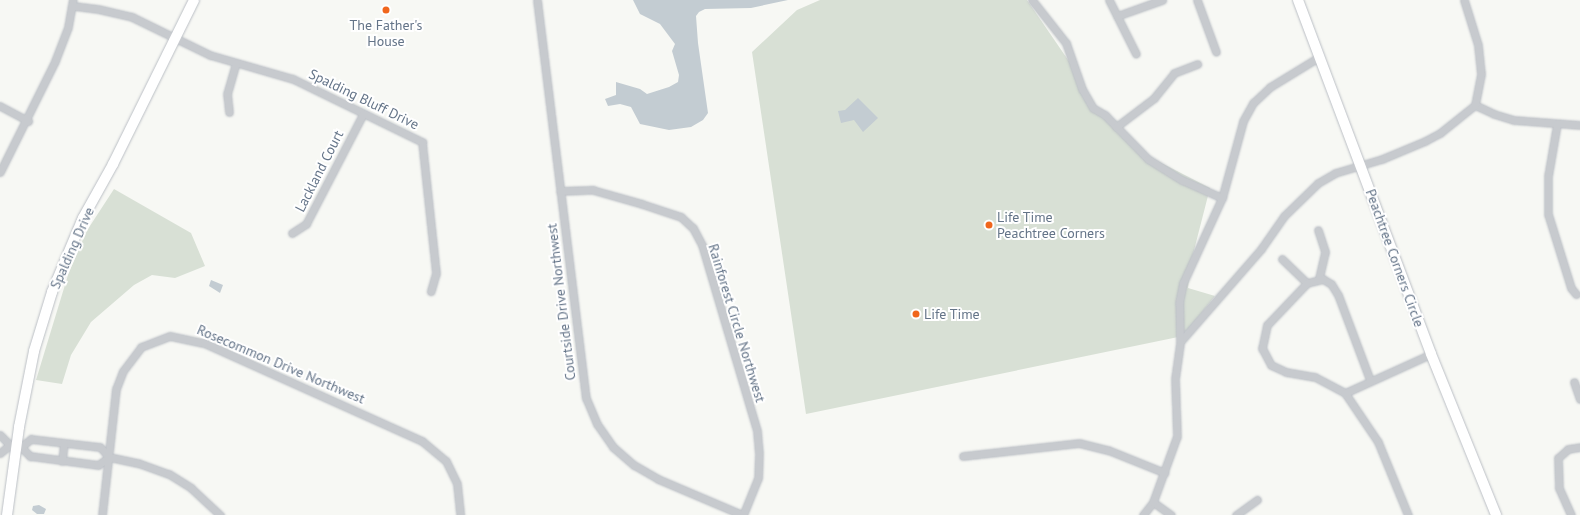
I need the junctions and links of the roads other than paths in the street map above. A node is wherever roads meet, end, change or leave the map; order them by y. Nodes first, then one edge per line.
1 (194, 0) edge
2 (537, 0) edge
3 (1032, 0) edge
4 (1109, 0) edge
5 (1162, 0) edge
6 (1197, 0) edge
7 (1298, 0) edge
8 (1464, 0) edge
9 (73, 3) edge
10 (1117, 16) junction
11 (175, 38) junction
12 (1216, 52) dead end
13 (1136, 54) dead end
14 (1319, 57) junction
15 (236, 63) junction
16 (1197, 64) dead end
17 (1475, 105) junction
18 (0, 106) edge
19 (229, 112) dead end
20 (363, 114) junction
21 (28, 121) junction
22 (1557, 124) junction
23 (1580, 125) edge
24 (1116, 127) junction
25 (1361, 164) junction
26 (0, 172) edge
27 (560, 191) junction
28 (1222, 198) junction
29 (1318, 230) dead end
30 (292, 233) dead end
31 (1282, 259) dead end
32 (1319, 278) junction
33 (1307, 283) junction
34 (431, 291) dead end
35 (1576, 294) dead end
36 (1180, 342) junction
37 (1431, 354) junction
38 (1370, 380) junction
39 (1574, 382) dead end
40 (1345, 393) junction
41 (1580, 399) edge
42 (0, 435) edge
43 (64, 443) junction
44 (16, 446) junction
45 (1580, 447) edge
46 (0, 453) edge
47 (963, 456) dead end
48 (109, 457) junction
49 (62, 461) junction
50 (1165, 473) junction
51 (1257, 500) dead end
52 (1153, 502) junction
53 (7, 515) edge
54 (102, 515) edge
55 (220, 515) edge
56 (460, 515) edge
57 (743, 515) edge
58 (1143, 515) edge
59 (1171, 515) edge
60 (1236, 515) edge
61 (1408, 515) edge
62 (1496, 515) edge
63 (1571, 515) edge

1 - 11 street, Spalding Drive
2 - 27 street, Courtside Drive Northwest
3 - 24 street
4 - 10 street
5 - 10 street
6 - 12 street
7 - 14 street, Peachtree Corners Circle
8 - 17 street
9 - 11 street, Spalding Bluff Drive
9 - 21 street
10 - 13 street
11 - 15 street, Spalding Bluff Drive
11 - 44 street, Spalding Drive
14 - 25 street, Peachtree Corners Circle
14 - 28 street
15 - 19 street
15 - 20 street, Spalding Bluff Drive
16 - 24 street
17 - 22 street
17 - 25 street
18 - 21 street
20 - 30 street, Lackland Court
20 - 34 street, Spalding Bluff Drive
21 - 26 street
22 - 23 street
22 - 35 street
24 - 28 street
25 - 36 street
25 - 37 street, Peachtree Corners Circle
27 - 57 street, Courtside Drive Northwest
27 - 57 street, Rainforest Circle Northwest
28 - 36 street
29 - 32 street
31 - 33 street
32 - 33 street
32 - 38 street
33 - 40 street
36 - 50 street
37 - 38 street
37 - 62 street, Peachtree Corners Circle
38 - 40 street
39 - 41 street
40 - 61 street
42 - 44 street
43 - 44 street
43 - 48 street
43 - 49 street
44 - 46 street
44 - 49 street
44 - 53 street, Spalding Drive
45 - 63 street
47 - 50 street
48 - 49 street
48 - 54 street, Rosecommon Drive Northwest
48 - 55 street
48 - 56 street, Rosecommon Drive Northwest
50 - 52 street
51 - 60 street
52 - 58 street
52 - 59 street

